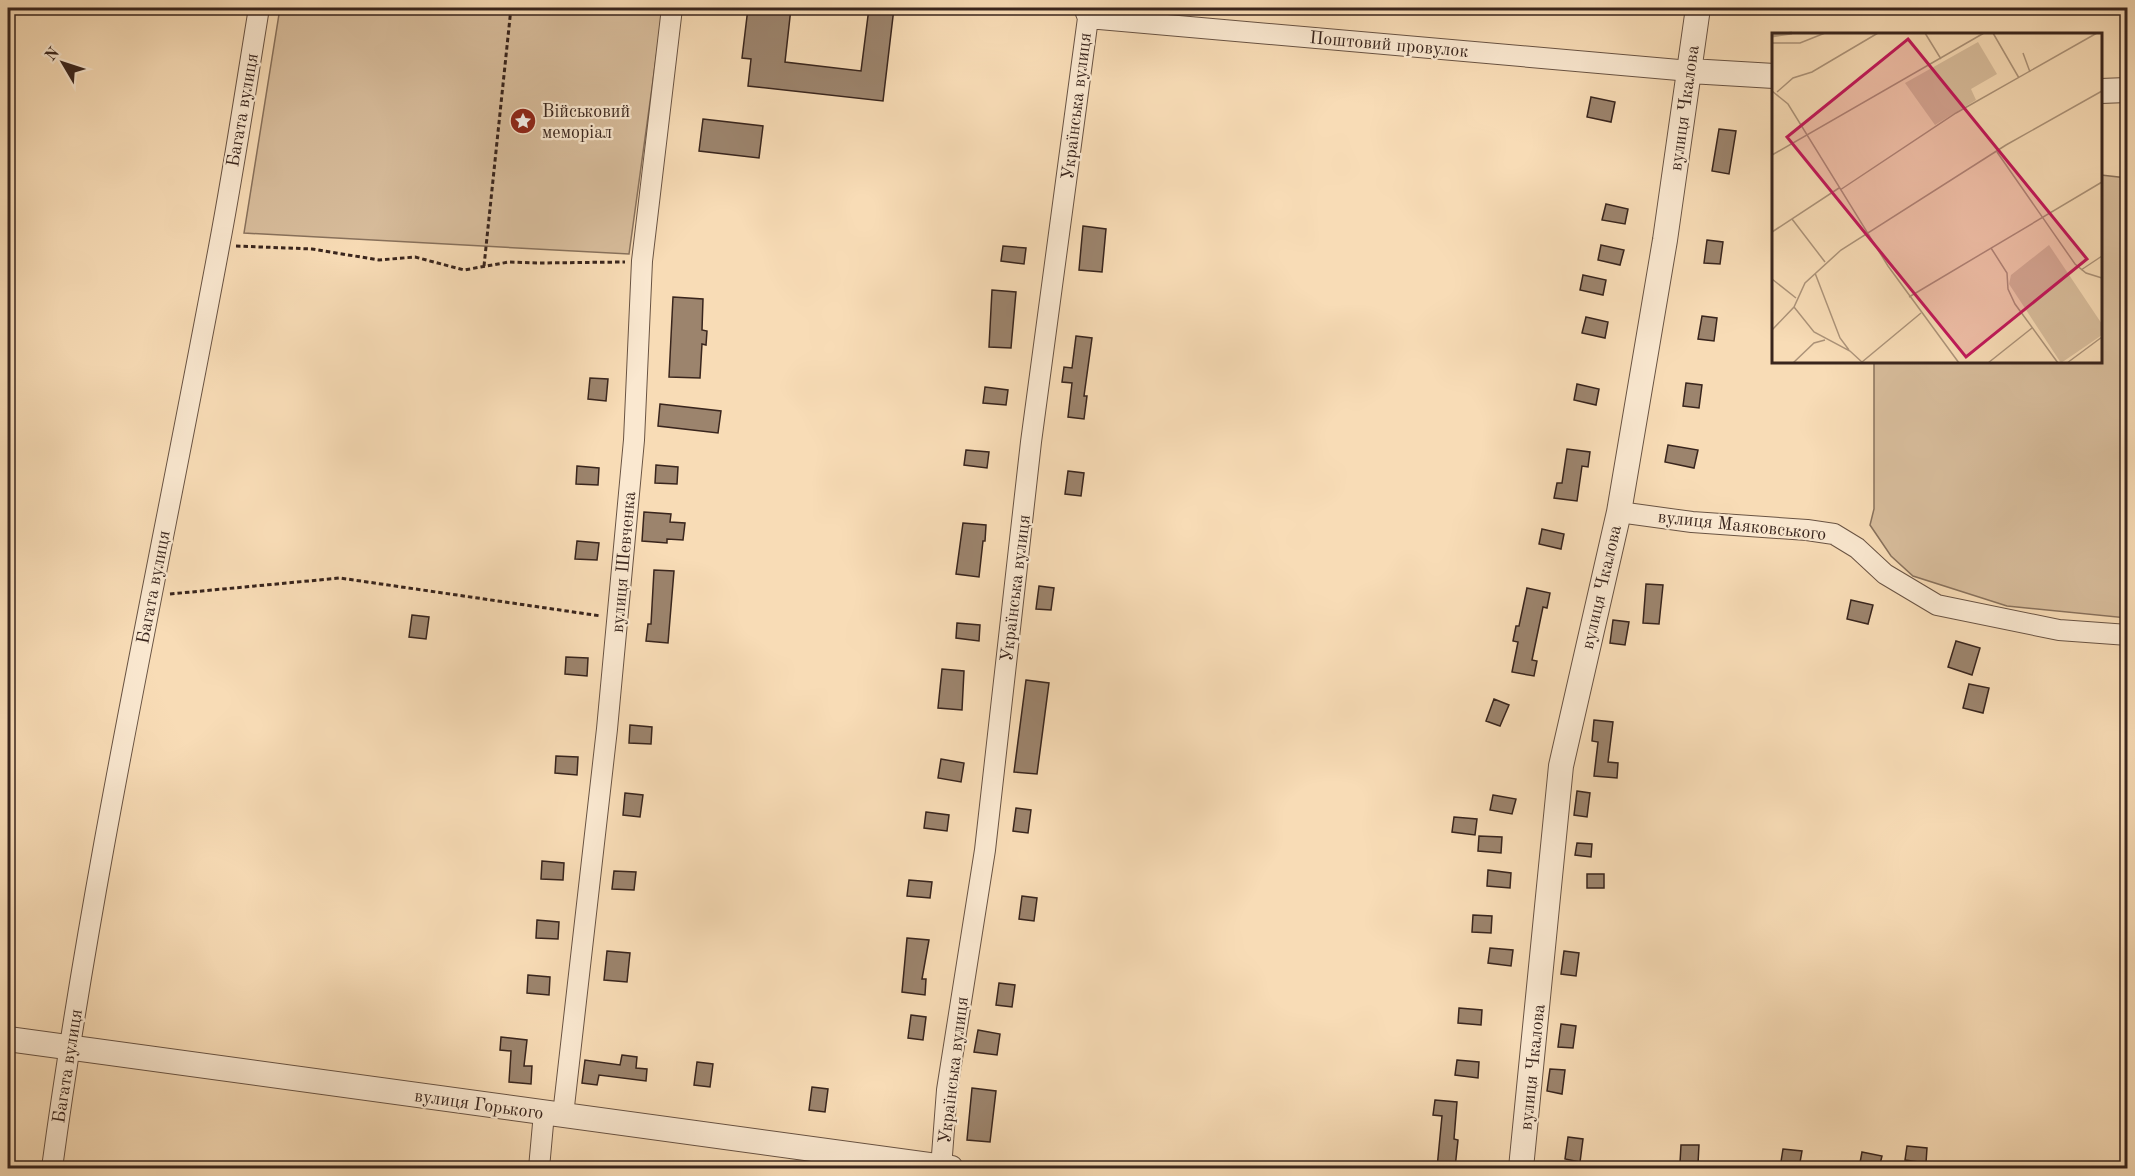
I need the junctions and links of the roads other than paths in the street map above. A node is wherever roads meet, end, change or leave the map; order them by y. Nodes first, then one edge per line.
1 (259, 8) edge
2 (672, 8) edge
3 (1698, 8) edge
4 (1086, 13) edge
5 (1690, 71) junction
6 (1772, 76) edge
7 (2127, 90) edge
8 (2102, 91) edge
9 (1618, 512) junction
10 (2127, 635) edge
11 (8, 1039) edge
12 (69, 1047) junction
13 (553, 1114) junction
14 (52, 1168) edge
15 (539, 1168) edge
16 (944, 1168) edge
17 (1521, 1168) edge

1 - 12 street, Багата вулиця
2 - 13 street, вулиця Шевченка
3 - 5 street, вулиця Чкалова
4 - 5 street, Поштовий провулок
4 - 16 street, Українська вулиця
5 - 6 street
5 - 9 street, вулиця Чкалова
7 - 8 street
9 - 10 street, вулиця Маяковського
9 - 17 street, вулиця Чкалова
11 - 12 street, вулиця Горького
12 - 13 street, вулиця Горького
12 - 14 street, Багата вулиця
13 - 15 street, вулиця Шевченка
13 - 16 street, вулиця Горького

